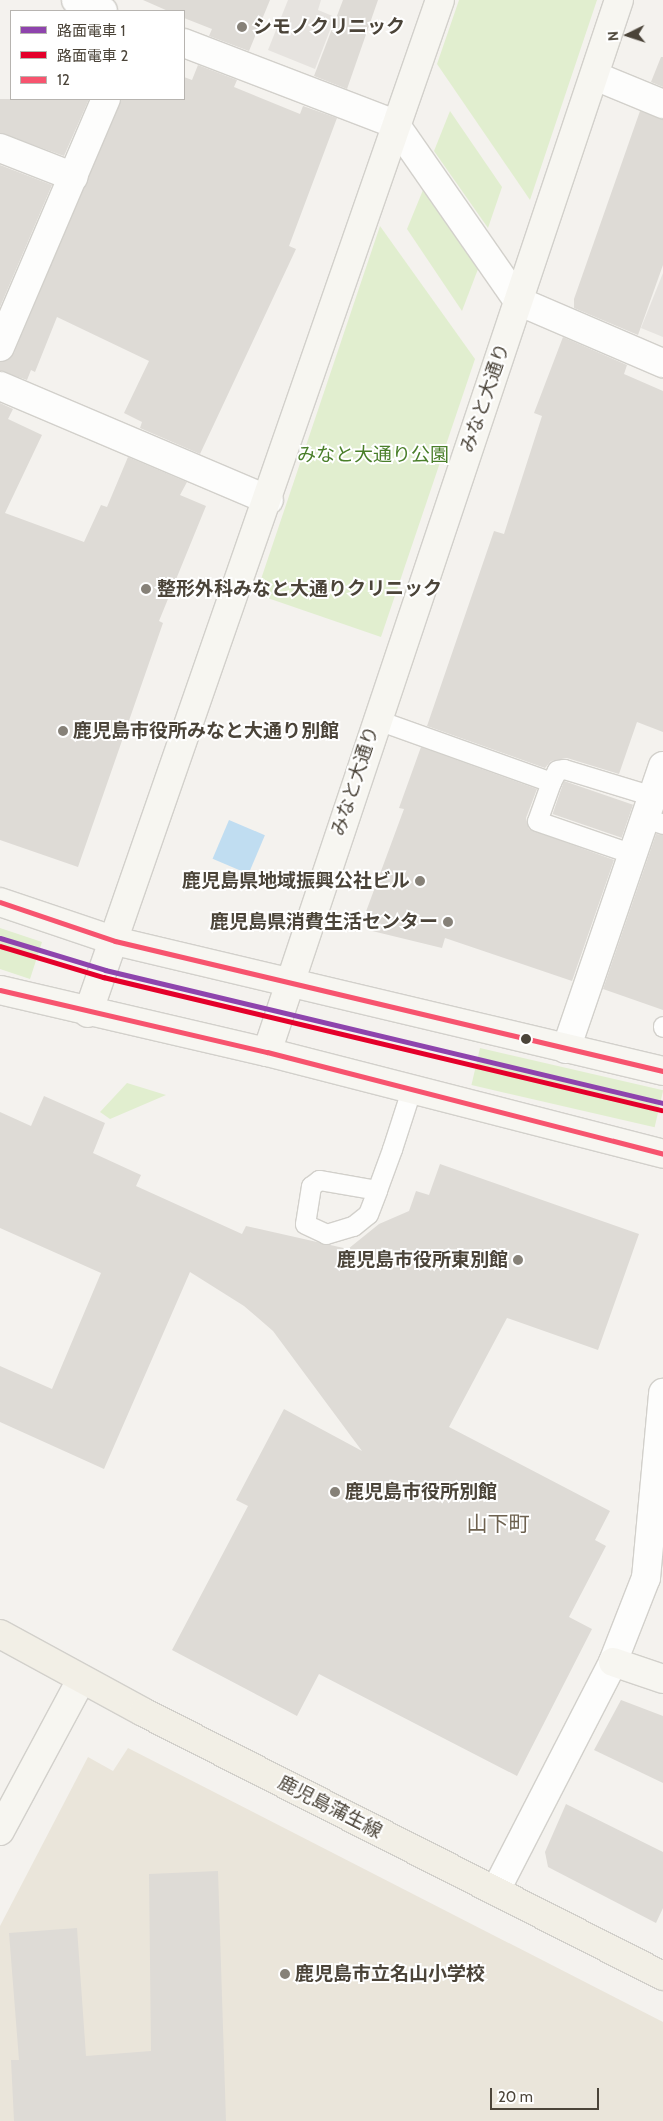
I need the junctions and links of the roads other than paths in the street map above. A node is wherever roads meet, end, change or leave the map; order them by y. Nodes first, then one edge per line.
1 (76, 0) edge
2 (440, 0) edge
3 (619, 0) edge
4 (101, 10) edge
5 (185, 43) edge
6 (595, 76) junction
7 (106, 100) edge
8 (663, 104) edge
9 (395, 124) junction
10 (1, 150) edge
11 (74, 177) junction
12 (518, 301) junction
13 (0, 347) edge
14 (663, 363) edge
15 (0, 386) edge
16 (269, 500) junction
17 (376, 719) junction
18 (663, 766) edge
19 (551, 782) junction
20 (654, 812) edge
21 (633, 854) junction
22 (0, 902) edge
23 (115, 941) junction
24 (288, 984) junction
25 (0, 990) edge
26 (88, 1014) junction
27 (566, 1049) junction
28 (267, 1052) junction
29 (663, 1072) edge
30 (411, 1090) junction
31 (663, 1154) edge
32 (377, 1190) dead end
33 (663, 1393) edge
34 (0, 1634) edge
35 (613, 1662) junction
36 (663, 1679) edge
37 (81, 1680) junction
38 (0, 1830) edge
39 (496, 1890) junction
40 (663, 1976) edge

1 - 4 street
2 - 9 street
3 - 6 street, みなと大通り
5 - 9 street
6 - 8 street
6 - 12 street, みなと大通り
7 - 11 street
9 - 12 street
9 - 16 street
10 - 11 street
11 - 13 street
12 - 14 street
12 - 17 street, みなと大通り
15 - 16 street
16 - 23 street
17 - 19 lane
17 - 24 street, みなと大通り
18 - 20 street
19 - 20 lane
19 - 21 lane
20 - 21 street
21 - 27 street
22 - 23 street
23 - 24 street
23 - 26 street
24 - 27 street
24 - 28 street, みなと大通り
25 - 26 street
26 - 28 street
27 - 29 street
28 - 30 street
30 - 31 street
30 - 32 lane
33 - 35 street
34 - 37 main road, 鹿児島蒲生線
35 - 36 street
35 - 39 street
37 - 38 street
37 - 39 main road, 鹿児島蒲生線
39 - 40 main road, 鹿児島蒲生線

